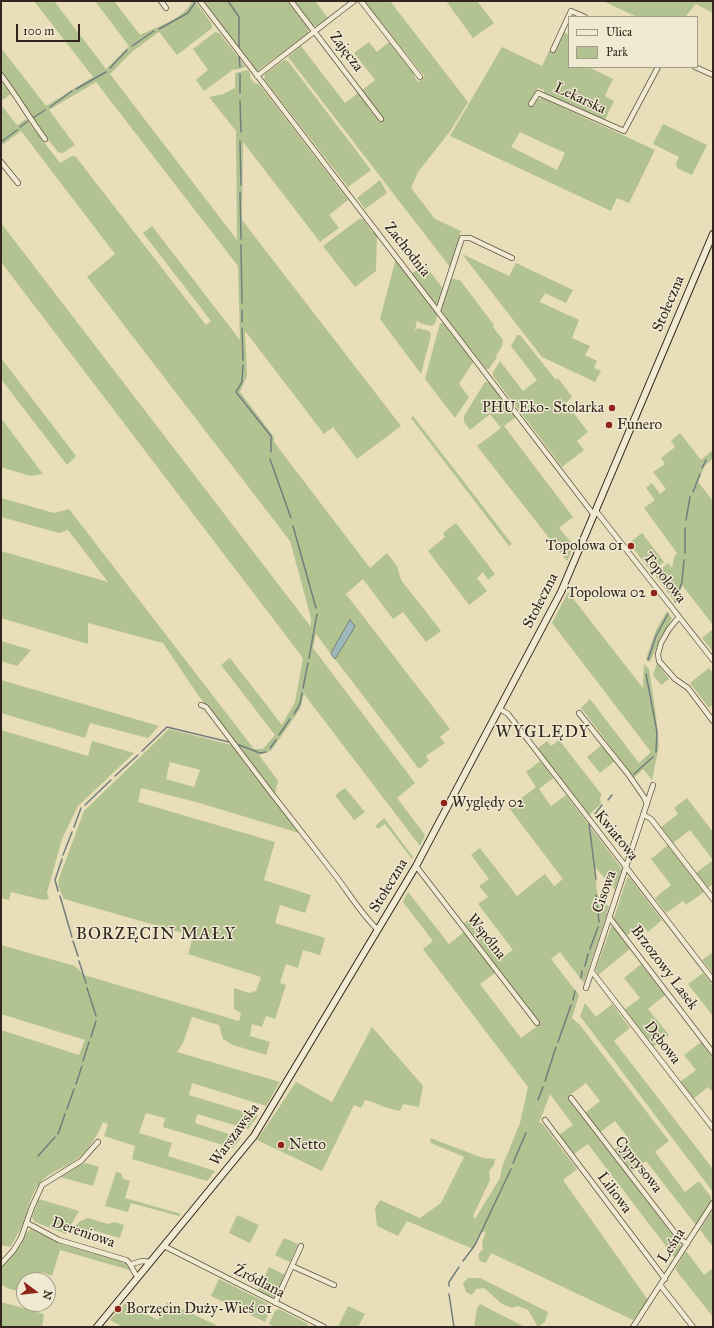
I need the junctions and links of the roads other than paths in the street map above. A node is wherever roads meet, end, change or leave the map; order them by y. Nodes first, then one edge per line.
1 (161, 1) edge
2 (200, 1) edge
3 (291, 1) edge
4 (354, 1) edge
5 (361, 1) edge
6 (166, 8) dead end
7 (568, 16) edge
8 (583, 16) edge
9 (568, 17) edge
10 (315, 32) junction
11 (553, 50) dead end
12 (657, 68) edge
13 (697, 68) edge
14 (713, 75) edge
15 (1, 76) edge
16 (258, 76) junction
17 (420, 77) dead end
18 (531, 104) dead end
19 (381, 119) dead end
20 (45, 138) dead end
21 (1, 162) edge
22 (18, 183) dead end
23 (713, 234) edge
24 (512, 258) dead end
25 (438, 311) junction
26 (595, 513) junction
27 (679, 617) junction
28 (713, 660) edge
29 (201, 705) dead end
30 (500, 709) junction
31 (579, 713) dead end
32 (713, 721) edge
33 (653, 784) dead end
34 (647, 804) junction
35 (644, 815) junction
36 (416, 866) junction
37 (627, 868) junction
38 (713, 899) edge
39 (609, 917) junction
40 (378, 930) junction
41 (371, 942) joint
42 (592, 973) junction
43 (713, 980) edge
44 (586, 988) dead end
45 (537, 1023) dead end
46 (713, 1053) edge
47 (571, 1098) dead end
48 (545, 1120) dead end
49 (713, 1128) edge
50 (98, 1142) dead end
51 (713, 1203) edge
52 (27, 1223) junction
53 (687, 1244) junction
54 (164, 1246) junction
55 (301, 1246) dead end
56 (150, 1262) junction
57 (1, 1264) edge
58 (132, 1264) junction
59 (292, 1266) junction
60 (138, 1277) junction
61 (665, 1279) junction
62 (334, 1286) dead end
63 (661, 1286) junction
64 (275, 1303) junction
65 (97, 1327) edge
66 (324, 1327) edge
67 (633, 1327) edge
68 (693, 1327) edge

1 - 6 street
2 - 16 street, Zachodnia
3 - 10 street, Zajęcza
4 - 10 street
5 - 17 street
7 - 8 street
9 - 11 street
10 - 16 street
10 - 19 street, Zajęcza
12 - 18 street, Lekarska
13 - 14 street
15 - 20 street
16 - 25 street, Zachodnia
21 - 22 street
23 - 26 main road, Stołeczna
24 - 25 street
25 - 26 street, Zachodnia
26 - 27 street, Topolowa
26 - 30 main road, Stołeczna
27 - 28 street, Topolowa
27 - 32 street
29 - 40 street
30 - 36 main road, Stołeczna
30 - 37 street, Kwiatowa
31 - 34 street
33 - 34 street, Cisowa
34 - 35 street, Cisowa
35 - 37 street, Cisowa
35 - 38 street
36 - 40 main road, Stołeczna
36 - 45 street, Wspólna
37 - 39 street, Cisowa
37 - 43 street, Kwiatowa
39 - 42 street, Cisowa
39 - 46 street, Brzozowy Lasek
40 - 41 main road, Stołeczna
41 - 54 main road, Warszawska
42 - 44 street, Cisowa
42 - 49 street, Dębowa
47 - 53 street, Cyprysowa
48 - 61 street, Liliowa
50 - 52 street
51 - 53 street, Leśna
52 - 57 street
52 - 58 street, Dereniowa
53 - 61 street, Leśna
54 - 56 main road, Warszawska
54 - 64 street, Źródlana
55 - 59 street
56 - 58 street, Dereniowa
56 - 60 main road, Warszawska
58 - 60 street
59 - 62 street
59 - 64 street
60 - 65 main road, Warszawska
61 - 63 street, Leśna
63 - 67 street, Leśna
63 - 68 street
64 - 66 street, Źródlana

